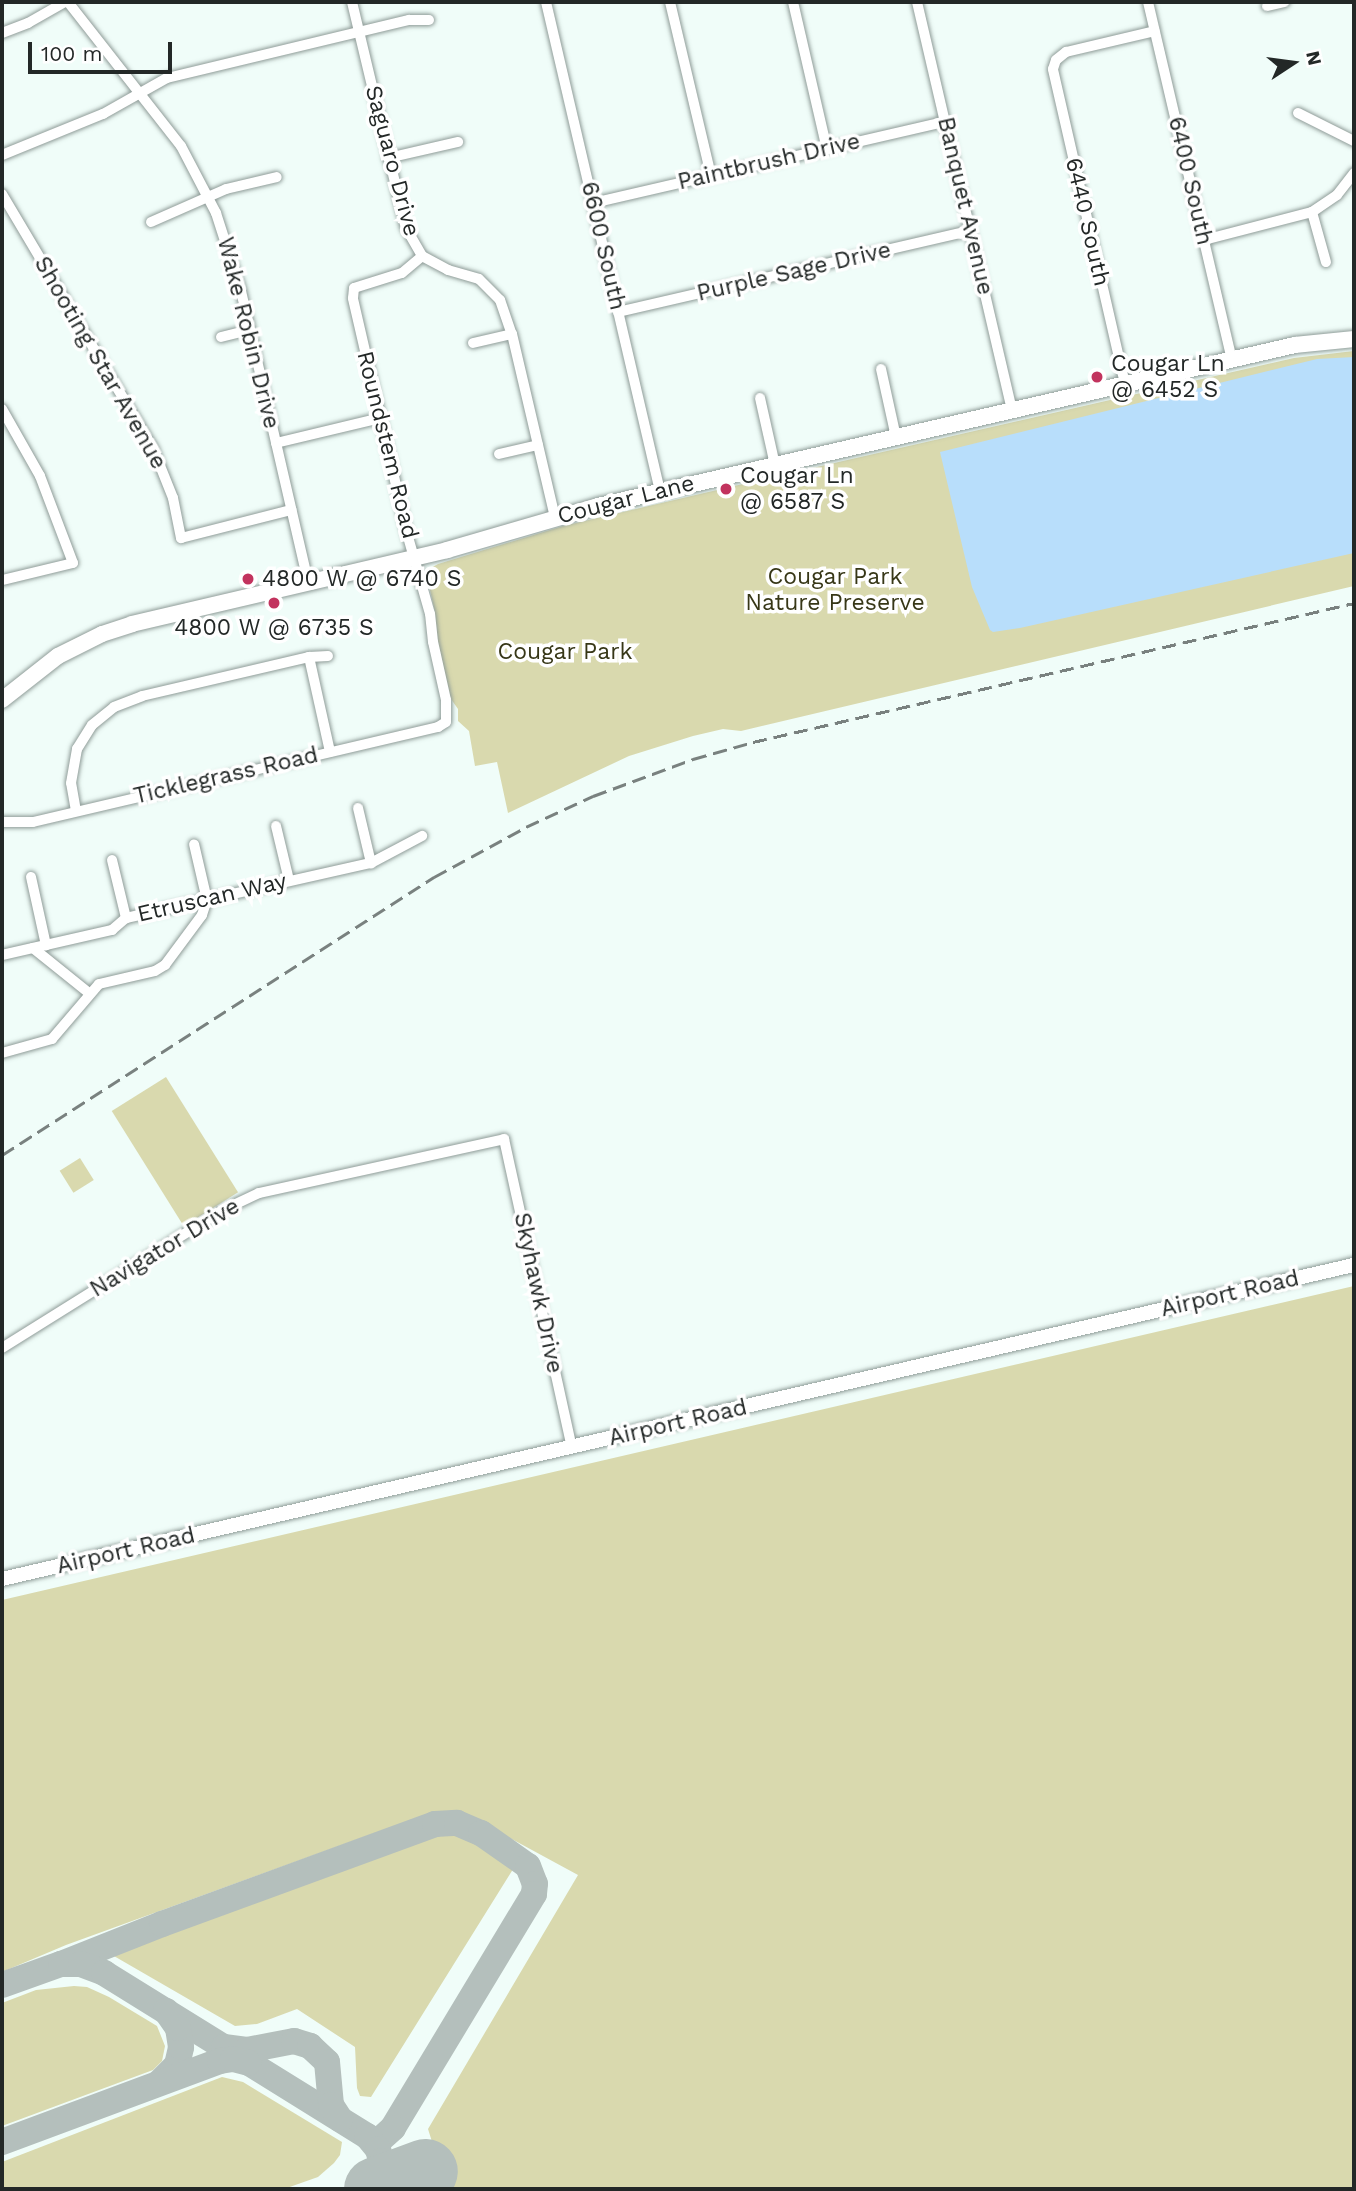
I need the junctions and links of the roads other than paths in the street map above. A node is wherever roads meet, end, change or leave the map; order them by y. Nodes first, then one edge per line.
1 (67, 2) edge
2 (352, 2) edge
3 (546, 2) edge
4 (670, 2) edge
5 (793, 2) edge
6 (918, 2) edge
7 (1149, 2) edge
8 (1285, 2) edge
9 (1267, 6) dead end
10 (429, 20) dead end
11 (1155, 31) junction
12 (360, 32) junction
13 (2, 33) edge
14 (139, 92) junction
15 (1298, 113) dead end
16 (945, 121) junction
17 (1354, 141) edge
18 (458, 142) dead end
19 (827, 149) junction
20 (2, 155) edge
21 (388, 158) junction
22 (1354, 173) edge
23 (711, 176) junction
24 (276, 177) dead end
25 (2, 194) edge
26 (208, 197) junction
27 (593, 203) junction
28 (1312, 212) junction
29 (151, 222) dead end
30 (970, 231) junction
31 (1204, 240) junction
32 (422, 256) junction
33 (1326, 262) dead end
34 (618, 312) junction
35 (250, 330) junction
36 (512, 334) junction
37 (221, 337) dead end
38 (1354, 338) edge
39 (473, 343) dead end
40 (1232, 360) junction
41 (881, 369) dead end
42 (1125, 384) junction
43 (760, 398) dead end
44 (2, 410) edge
45 (1012, 410) junction
46 (380, 418) junction
47 (896, 437) junction
48 (276, 443) junction
49 (538, 445) junction
50 (499, 454) dead end
51 (775, 465) junction
52 (660, 491) junction
53 (292, 510) junction
54 (555, 517) junction
55 (415, 557) junction
56 (2, 580) edge
57 (308, 582) junction
58 (328, 656) dead end
59 (309, 657) junction
60 (2, 700) edge
61 (447, 719) joint
62 (65, 744) dead end
63 (77, 749) junction
64 (330, 752) junction
65 (358, 808) dead end
66 (76, 811) junction
67 (2, 822) edge
68 (276, 826) dead end
69 (422, 836) dead end
70 (194, 844) dead end
71 (112, 860) dead end
72 (371, 863) junction
73 (31, 877) dead end
74 (289, 880) junction
75 (207, 900) junction
76 (126, 918) junction
77 (46, 945) junction
78 (33, 948) junction
79 (2, 955) edge
80 (89, 993) junction
81 (2, 1053) edge
82 (504, 1139) joint
83 (1354, 1265) edge
84 (2, 1348) edge
85 (572, 1447) junction
86 (2, 1578) edge

1 - 13 street
1 - 14 street, Wake Robin Drive
2 - 12 street, Saguaro Drive
3 - 27 street, 6600 South
4 - 23 street
5 - 19 street
6 - 16 street, Banquet Avenue
7 - 11 street, 6400 South
8 - 9 street
10 - 12 street
11 - 31 street, 6400 South
11 - 42 street, 6440 South
12 - 14 street
12 - 21 street, Saguaro Drive
14 - 20 street
14 - 26 street, Wake Robin Drive
15 - 17 street
16 - 19 street, Paintbrush Drive
16 - 30 street, Banquet Avenue
18 - 21 street
19 - 23 street, Paintbrush Drive
21 - 32 street, Saguaro Drive
22 - 28 street
23 - 27 street, Paintbrush Drive
24 - 26 street
25 - 53 street, Shooting Star Avenue
26 - 29 street
26 - 35 street, Wake Robin Drive
27 - 34 street, 6600 South
28 - 31 street
28 - 33 street
30 - 34 street, Purple Sage Drive
30 - 45 street, Banquet Avenue
31 - 40 street, 6400 South
32 - 36 street, Saguaro Drive
32 - 46 street, Roundstem Road
34 - 52 street, 6600 South
35 - 37 street
35 - 48 street, Wake Robin Drive
36 - 39 street
36 - 49 street, Saguaro Drive
38 - 40 main road, Cougar Lane
40 - 42 main road, Cougar Lane
41 - 47 street
42 - 45 main road, Cougar Lane
43 - 51 street
44 - 56 street
45 - 47 main road, Cougar Lane
46 - 48 street
46 - 55 street, Roundstem Road
47 - 51 main road, Cougar Lane
48 - 53 street, Wake Robin Drive
49 - 50 street
49 - 54 street, Saguaro Drive
51 - 52 main road, Cougar Lane
52 - 54 main road, Cougar Lane
53 - 57 street, Wake Robin Drive
54 - 55 main road, Cougar Lane
55 - 57 main road, Cougar Lane
55 - 61 street, Roundstem Road
57 - 60 main road, Cougar Lane
58 - 59 street
59 - 63 street
59 - 64 street
61 - 64 street, Ticklegrass Road
62 - 63 street
63 - 66 street
64 - 66 street, Ticklegrass Road
65 - 72 street
66 - 67 street, Ticklegrass Road
68 - 74 street
69 - 72 street, Etruscan Way
70 - 75 street
71 - 76 street
72 - 74 street, Etruscan Way
73 - 77 street
74 - 75 street, Etruscan Way
75 - 76 street, Etruscan Way
75 - 80 street
76 - 77 street, Etruscan Way
77 - 78 street, Etruscan Way
78 - 79 street, Etruscan Way
78 - 80 street
80 - 81 street
82 - 84 street, Navigator Drive
82 - 85 street, Skyhawk Drive
83 - 85 street, Airport Road
85 - 86 street, Airport Road

